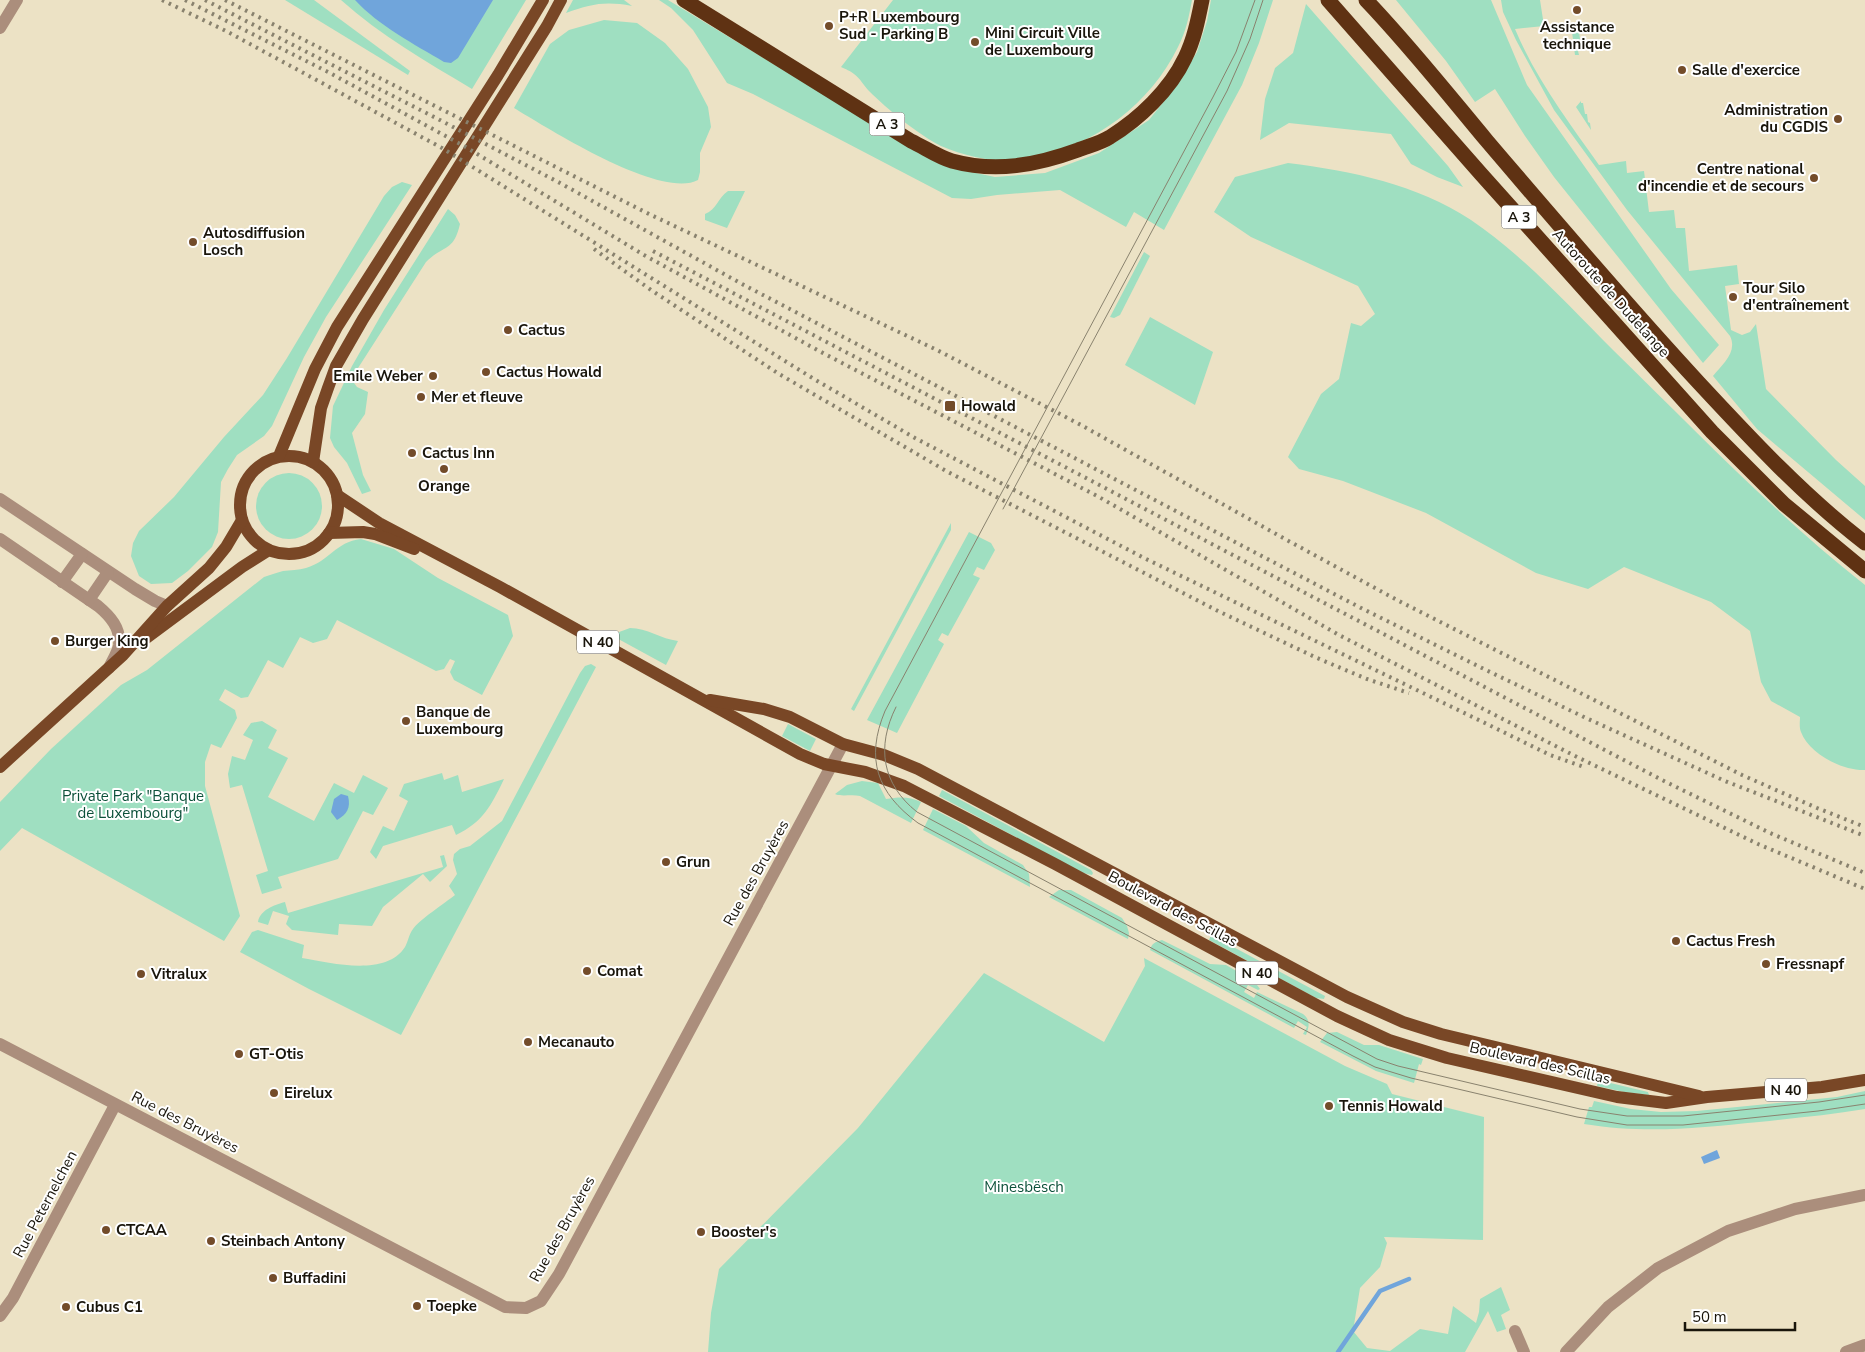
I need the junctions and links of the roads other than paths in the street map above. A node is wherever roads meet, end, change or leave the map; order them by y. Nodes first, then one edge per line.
1 (17, 0) edge
2 (544, 0) edge
3 (561, 0) edge
4 (684, 0) edge
5 (1202, 0) edge
6 (1328, 0) edge
7 (1366, 0) edge
8 (1375, 0) edge
9 (0, 28) edge
10 (1398, 34) junction
11 (279, 456) junction
12 (313, 462) junction
13 (338, 495) junction
14 (0, 499) edge
15 (242, 520) junction
16 (329, 533) junction
17 (0, 539) edge
18 (1865, 543) edge
19 (269, 550) junction
20 (82, 554) junction
21 (464, 569) junction
22 (1865, 571) edge
23 (108, 572) junction
24 (62, 582) junction
25 (89, 600) junction
26 (167, 606) junction
27 (123, 655) junction
28 (109, 668) junction
29 (701, 699) junction
30 (843, 744) junction
31 (0, 766) edge
32 (832, 766) junction
33 (0, 1044) edge
34 (1865, 1080) edge
35 (1707, 1097) junction
36 (116, 1105) junction
37 (1865, 1195) edge
38 (0, 1316) edge
39 (1515, 1331) dead end
40 (1865, 1345) edge
41 (1524, 1352) edge
42 (1566, 1352) edge
43 (1846, 1352) edge

1 - 9 street
2 - 11 main road
3 - 12 main road
4 - 5 highway, A 3
6 - 22 highway, Autoroute de Dudelange / A 3
7 - 10 highway, Autoroute de Dudelange / A 3
8 - 10 highway, A 3
10 - 18 highway, Autoroute de Dudelange / A 3
11 - 12 main road
11 - 15 main road
12 - 13 main road
13 - 16 main road
13 - 21 main road, Boulevard des Scillas / N 40
14 - 20 street
15 - 19 main road
15 - 26 main road
16 - 19 main road
16 - 21 main road, Boulevard des Scillas / N 40
17 - 24 street
19 - 27 main road
20 - 23 street
20 - 24 street
21 - 29 main road, Boulevard des Scillas / N 40
23 - 25 street
23 - 26 street
24 - 25 street
25 - 28 street
26 - 27 main road
27 - 28 main road
28 - 31 main road
29 - 30 main road, Boulevard des Scillas / N 40
29 - 32 main road, Boulevard des Scillas / N 40
30 - 32 street, Rue des Bruyères
30 - 35 main road, Boulevard des Scillas / N 40
32 - 35 main road, Boulevard des Scillas / N 40
32 - 36 street, Rue des Bruyères
33 - 36 street, Rue des Bruyères
34 - 35 main road, Boulevard des Scillas / N 40
36 - 38 street, Rue Peternelchen
37 - 42 street
39 - 41 street
40 - 43 street

